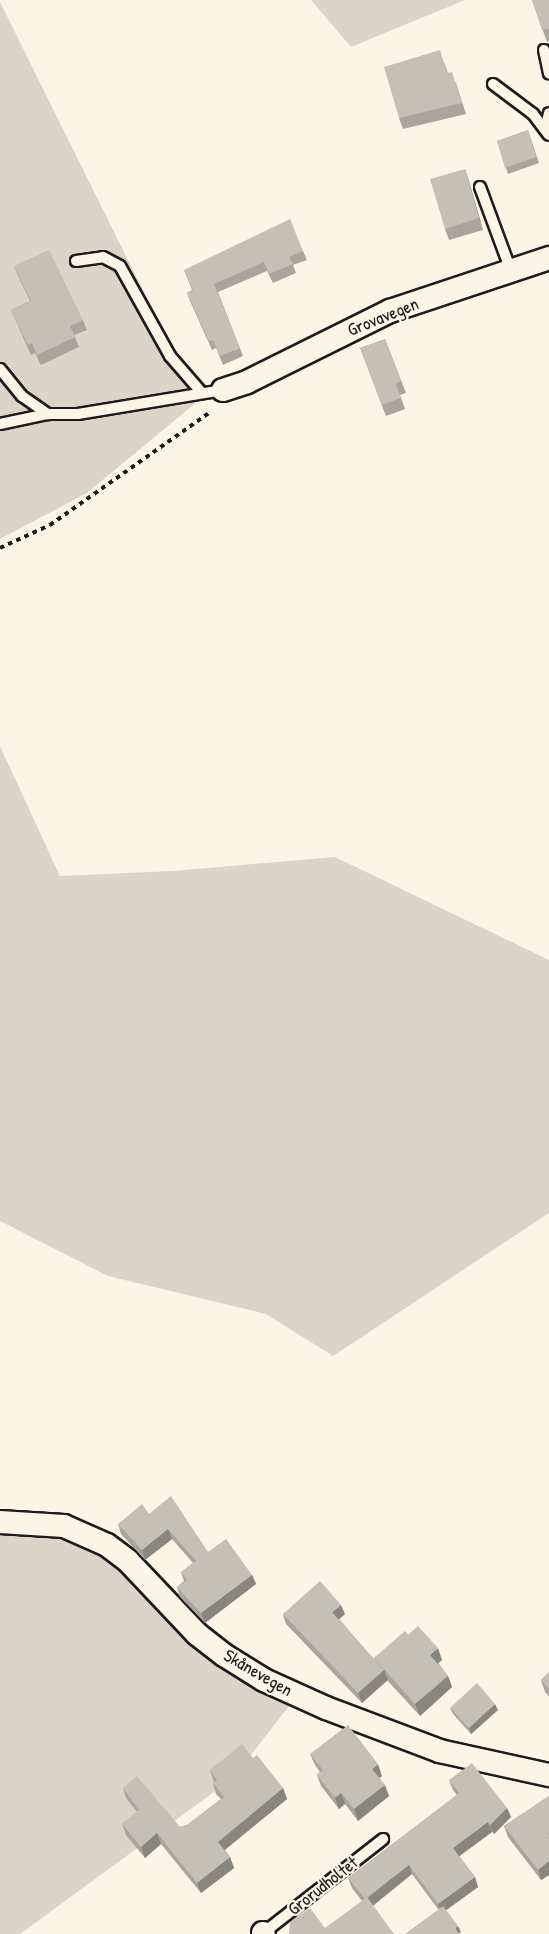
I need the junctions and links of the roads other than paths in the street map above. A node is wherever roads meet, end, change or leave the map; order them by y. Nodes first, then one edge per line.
1 (544, 51) dead end
2 (549, 73) edge
3 (493, 84) dead end
4 (549, 113) edge
5 (547, 130) edge
6 (480, 187) dead end
7 (549, 258) edge
8 (76, 261) dead end
9 (511, 271) junction
10 (0, 369) edge
11 (212, 391) junction
12 (48, 414) junction
13 (0, 424) edge
14 (0, 1522) edge
15 (549, 1775) edge
16 (383, 1839) dead end
17 (263, 1934) edge

1 - 2 lane
3 - 5 lane
4 - 5 lane
6 - 9 lane
7 - 9 street, Grovavegen
8 - 11 lane
9 - 11 street, Grovavegen
10 - 12 lane
11 - 12 lane
12 - 13 lane
14 - 15 street, Skånevegen
16 - 17 lane, Grorudholtet

